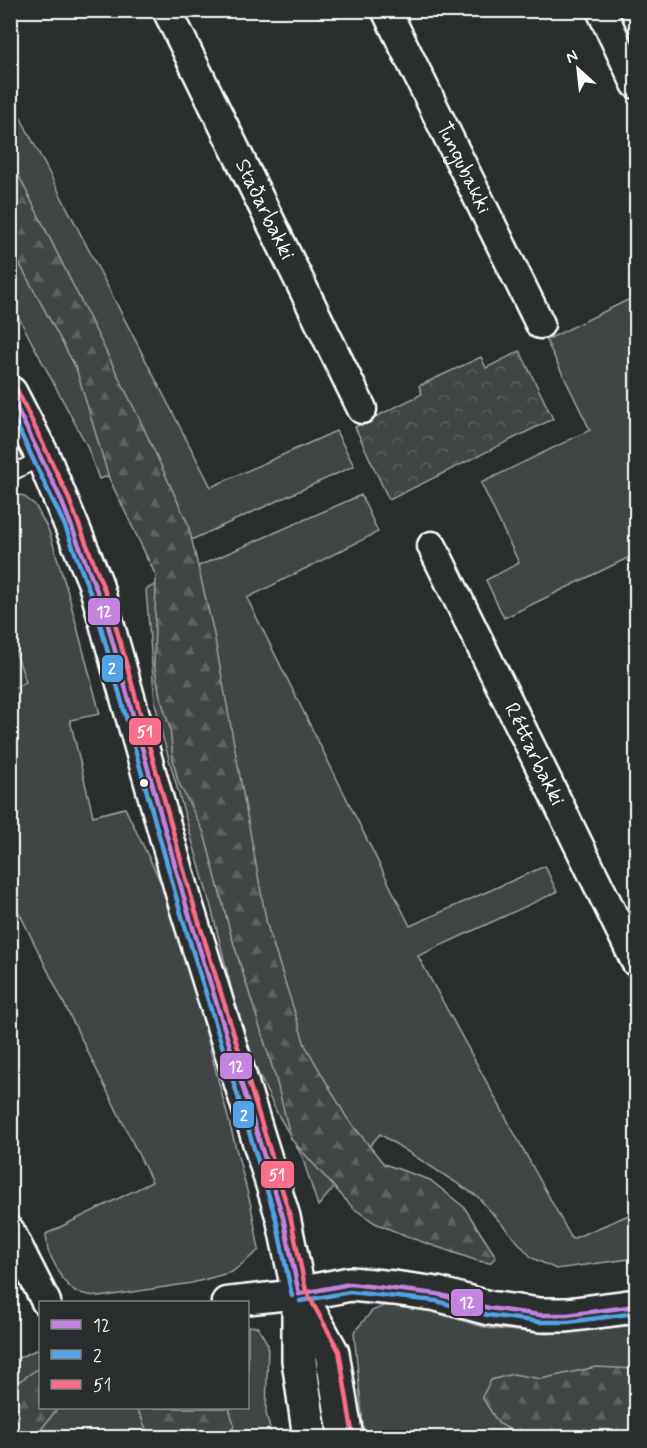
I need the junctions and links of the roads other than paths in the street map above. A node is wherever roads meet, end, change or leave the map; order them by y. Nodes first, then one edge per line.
1 (167, 10) edge
2 (386, 10) edge
3 (601, 10) edge
4 (636, 84) edge
5 (540, 324) dead end
6 (10, 393) edge
7 (362, 409) dead end
8 (43, 457) junction
9 (10, 474) edge
10 (432, 546) dead end
11 (636, 962) edge
12 (10, 1232) edge
13 (299, 1294) junction
14 (45, 1301) edge
15 (235, 1301) edge
16 (636, 1306) edge
17 (310, 1437) edge
18 (346, 1437) edge

1 - 7 street, Staðarbakki
2 - 5 street, Tungubakki
3 - 4 street
6 - 8 street
8 - 9 lane
8 - 13 street
10 - 11 street, Réttarbakki
12 - 14 street
13 - 15 street
13 - 16 street
13 - 17 street
13 - 18 street

